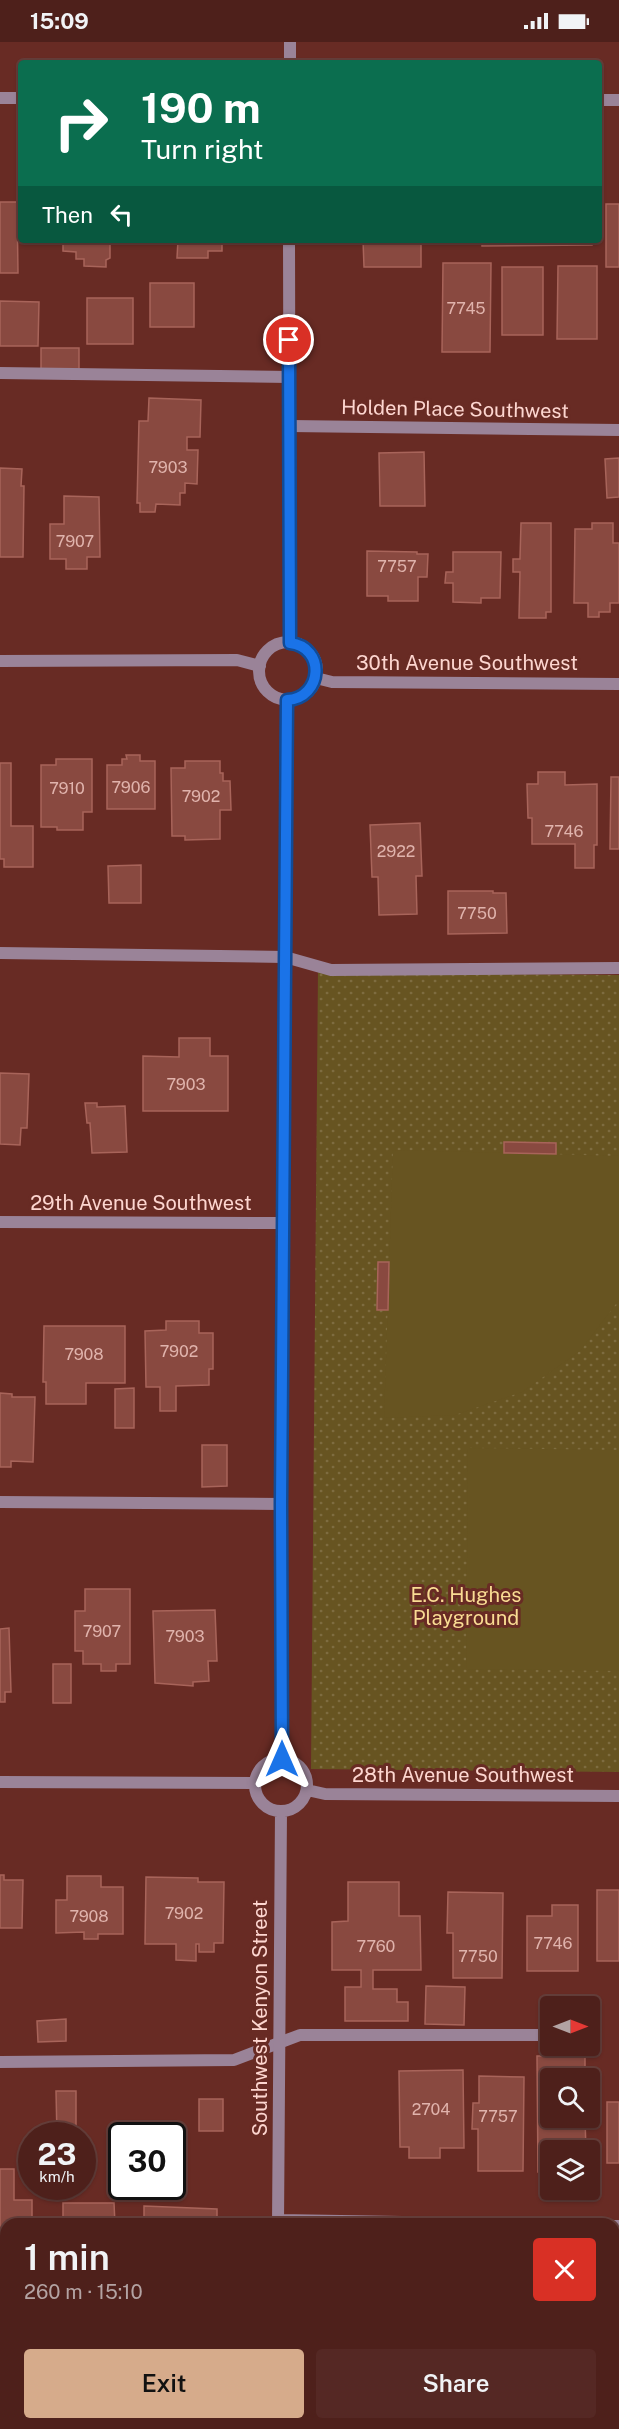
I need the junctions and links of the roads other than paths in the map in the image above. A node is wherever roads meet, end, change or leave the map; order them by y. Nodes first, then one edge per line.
1 (290, 42) edge
2 (290, 60) edge
3 (0, 98) edge
4 (18, 98) edge
5 (602, 100) edge
6 (619, 100) edge
7 (289, 243) edge
8 (0, 373) edge
9 (290, 377) junction
10 (290, 426) junction
11 (619, 430) edge
12 (290, 643) junction
13 (0, 661) edge
14 (260, 666) junction
15 (316, 678) junction
16 (619, 684) edge
17 (287, 700) junction
18 (0, 953) edge
19 (285, 957) junction
20 (619, 968) edge
21 (0, 1222) edge
22 (283, 1223) junction
23 (0, 1502) edge
24 (281, 1504) junction
25 (282, 1759) junction
26 (0, 1782) edge
27 (255, 1783) junction
28 (307, 1790) junction
29 (619, 1796) edge
30 (281, 1811) junction
31 (540, 2035) edge
32 (279, 2043) junction
33 (0, 2062) edge
34 (278, 2218) edge

1 - 2 street
3 - 4 street
5 - 6 street
7 - 9 street
8 - 9 street
9 - 10 street
10 - 11 street, Holden Place Southwest
10 - 12 street
12 - 14 street
12 - 15 street
13 - 14 street
14 - 17 street
15 - 16 street, 30th Avenue Southwest
15 - 17 street
17 - 19 street
18 - 19 street
19 - 20 street
19 - 22 street
21 - 22 street, 29th Avenue Southwest
22 - 24 street
23 - 24 street
24 - 25 street
25 - 27 street
25 - 28 street
26 - 27 street
27 - 30 street
28 - 29 street, 28th Avenue Southwest
28 - 30 street
30 - 32 street, Southwest Kenyon Street
31 - 32 street
32 - 33 street
32 - 34 street, Southwest Kenyon Street

